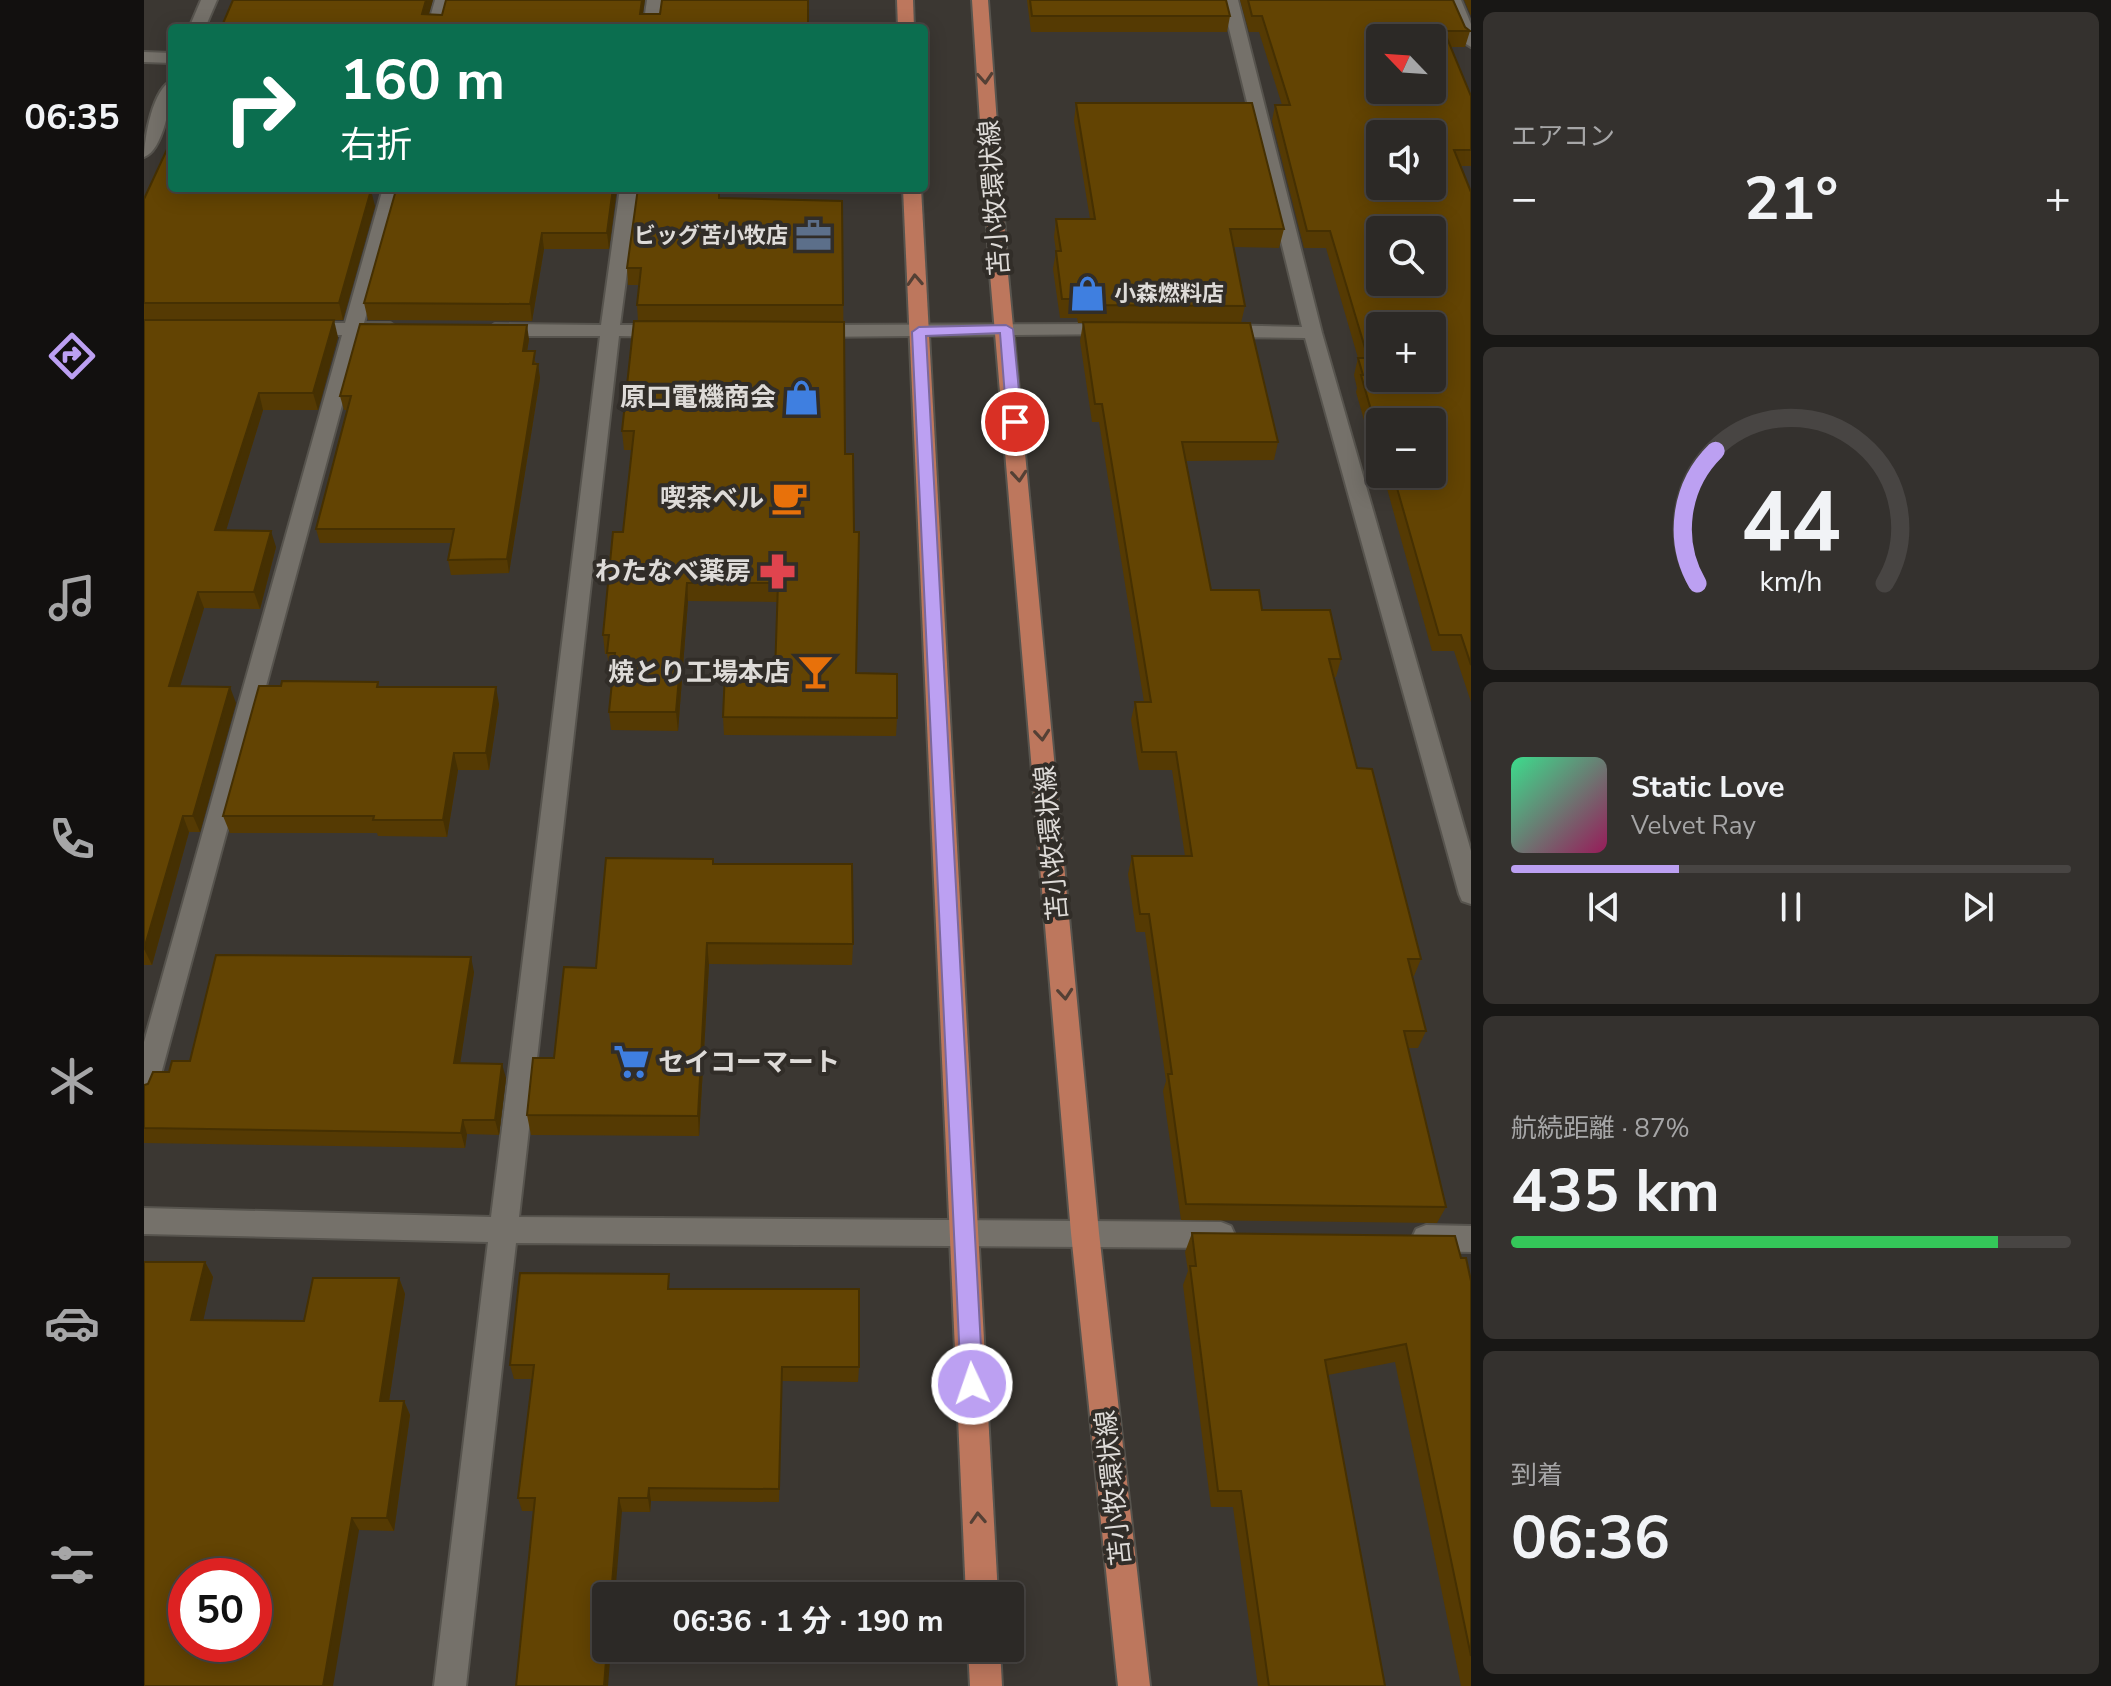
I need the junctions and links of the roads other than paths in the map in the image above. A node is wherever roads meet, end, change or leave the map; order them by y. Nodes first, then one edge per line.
1 (209, 0) edge
2 (443, 0) edge
3 (655, 0) edge
4 (905, 0) edge
5 (980, 0) edge
6 (1230, 0) edge
7 (1453, 0) edge
8 (199, 24) edge
9 (436, 24) edge
10 (652, 24) edge
11 (906, 24) edge
12 (1471, 42) edge
13 (144, 57) edge
14 (168, 58) edge
15 (168, 95) edge
16 (144, 152) edge
17 (391, 192) edge
18 (628, 192) edge
19 (912, 192) edge
20 (279, 329) edge
21 (354, 329) junction
22 (1006, 329) junction
23 (402, 330) edge
24 (482, 330) edge
25 (1129, 330) edge
26 (610, 331) junction
27 (687, 331) edge
28 (795, 331) edge
29 (1206, 331) edge
30 (919, 332) junction
31 (1313, 333) junction
32 (1471, 894) edge
33 (144, 1089) edge
34 (144, 1221) edge
35 (503, 1230) junction
36 (1085, 1233) junction
37 (963, 1235) junction
38 (1255, 1235) edge
39 (1394, 1237) edge
40 (1471, 1239) edge
41 (981, 1582) edge
42 (985, 1662) edge
43 (450, 1686) edge
44 (986, 1686) edge
45 (1134, 1686) edge

1 - 8 street
2 - 9 street
3 - 10 street
4 - 11 main road
5 -> 22 main road, 苫小牧環状線
6 - 31 street
7 - 12 street
13 - 14 street
15 - 16 street
17 - 21 street
18 - 26 street
30 -> 19 main road
20 - 21 street
21 - 23 street
21 - 33 street
22 - 25 street
22 - 30 street
22 -> 36 main road, 苫小牧環状線
24 - 26 street
26 - 27 street
26 - 35 street
28 - 30 street
29 - 31 street
30 - 37 main road
31 - 32 street
34 - 35 street
35 - 37 street
35 - 43 street
36 - 37 street
36 - 38 street
36 - 45 main road, 苫小牧環状線
41 -> 37 main road
39 - 40 street
42 - 44 main road

